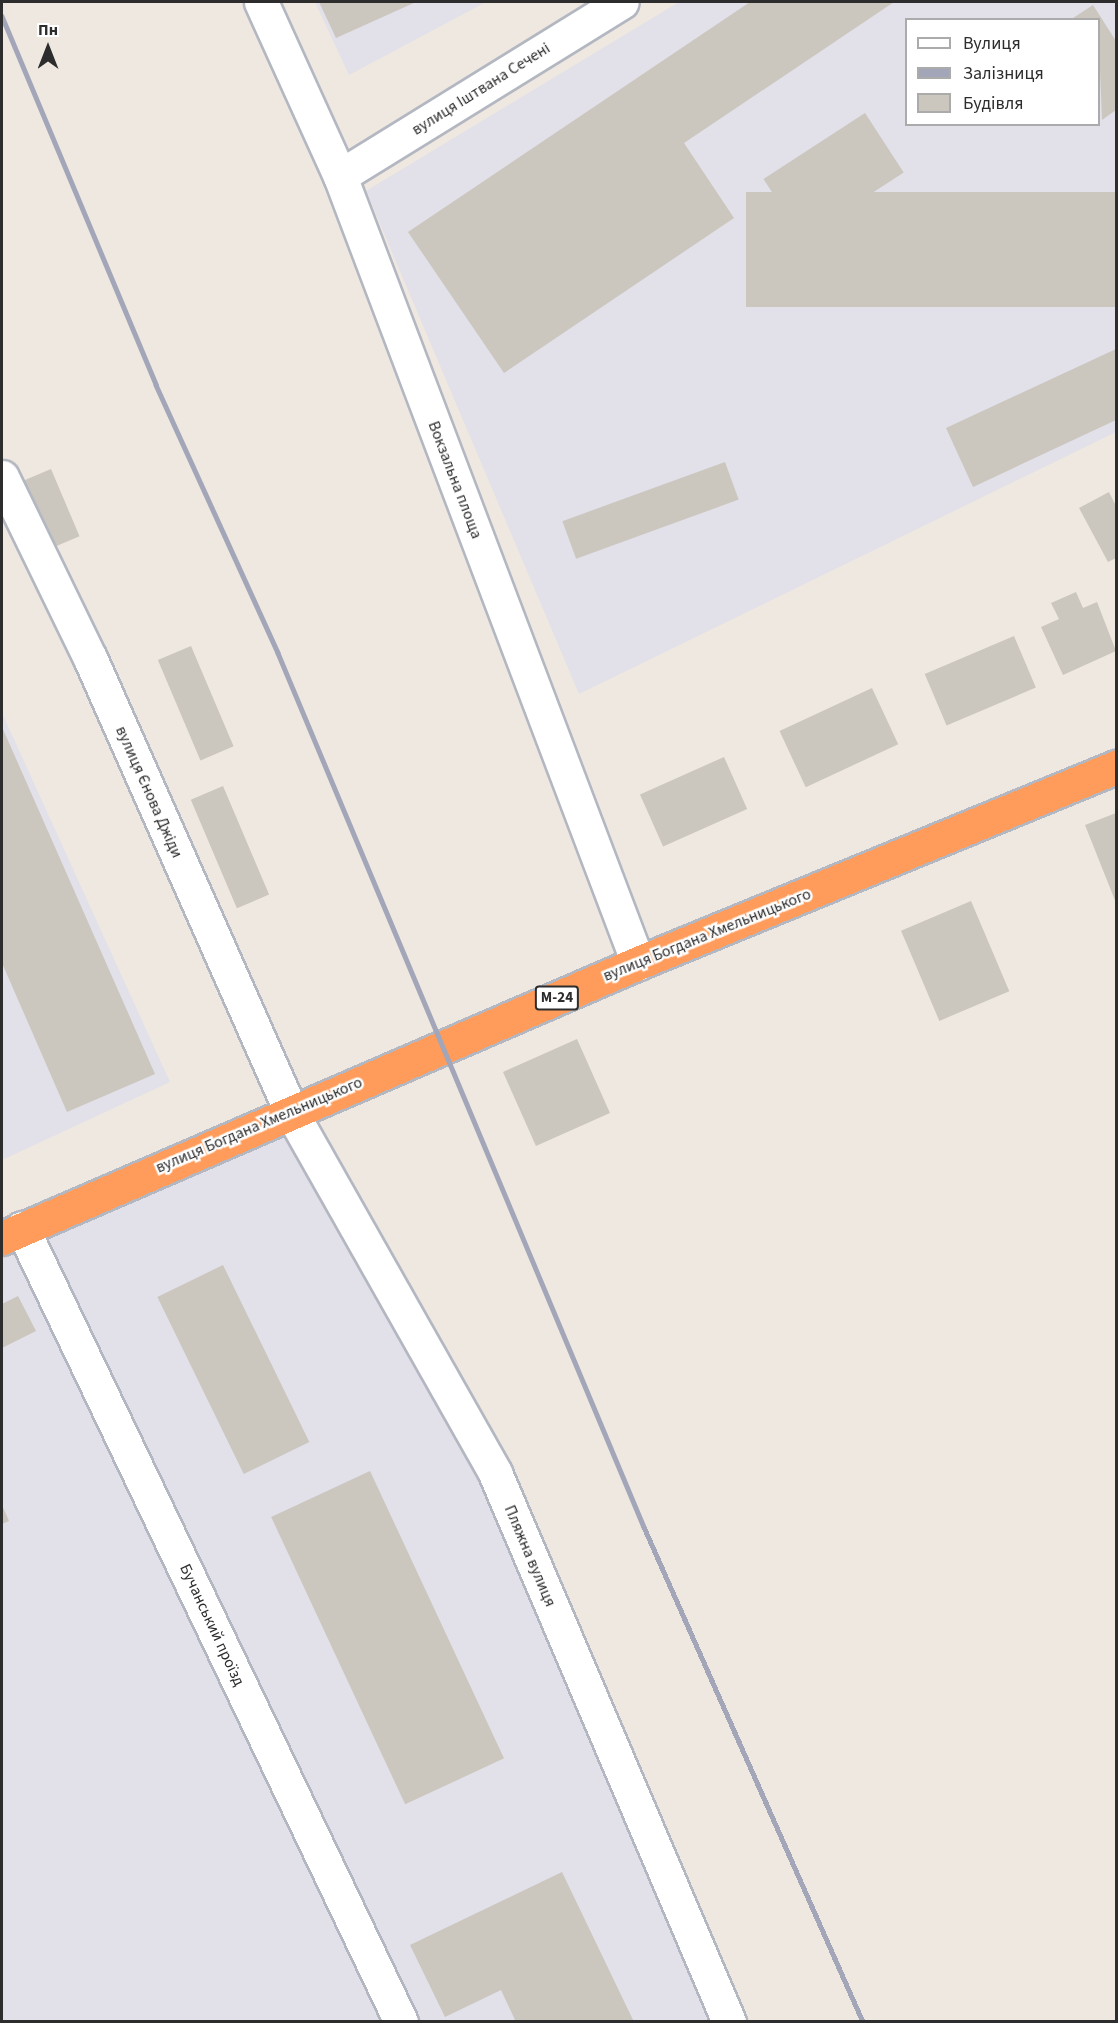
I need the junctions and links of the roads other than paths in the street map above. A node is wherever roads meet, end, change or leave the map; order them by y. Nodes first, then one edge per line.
1 (261, 2) edge
2 (622, 2) edge
3 (340, 176) junction
4 (2, 477) edge
5 (1116, 767) edge
6 (638, 963) junction
7 (290, 1110) junction
8 (12, 1233) edge
9 (401, 2022) edge
10 (729, 2022) edge

1 - 3 street, Вокзальна площа
2 - 3 street, вулиця Іштвана Сечені
3 - 6 street, Вокзальна площа
4 - 7 street, вулиця Єнова Джіди
5 - 6 highway, вулиця Богдана Хмельницького / М-24
6 - 7 highway, вулиця Богдана Хмельницького / М-24
7 - 8 highway, вулиця Богдана Хмельницького / М-24
7 - 10 street, Пляжна вулиця
8 - 9 street, Бучанський проїзд

